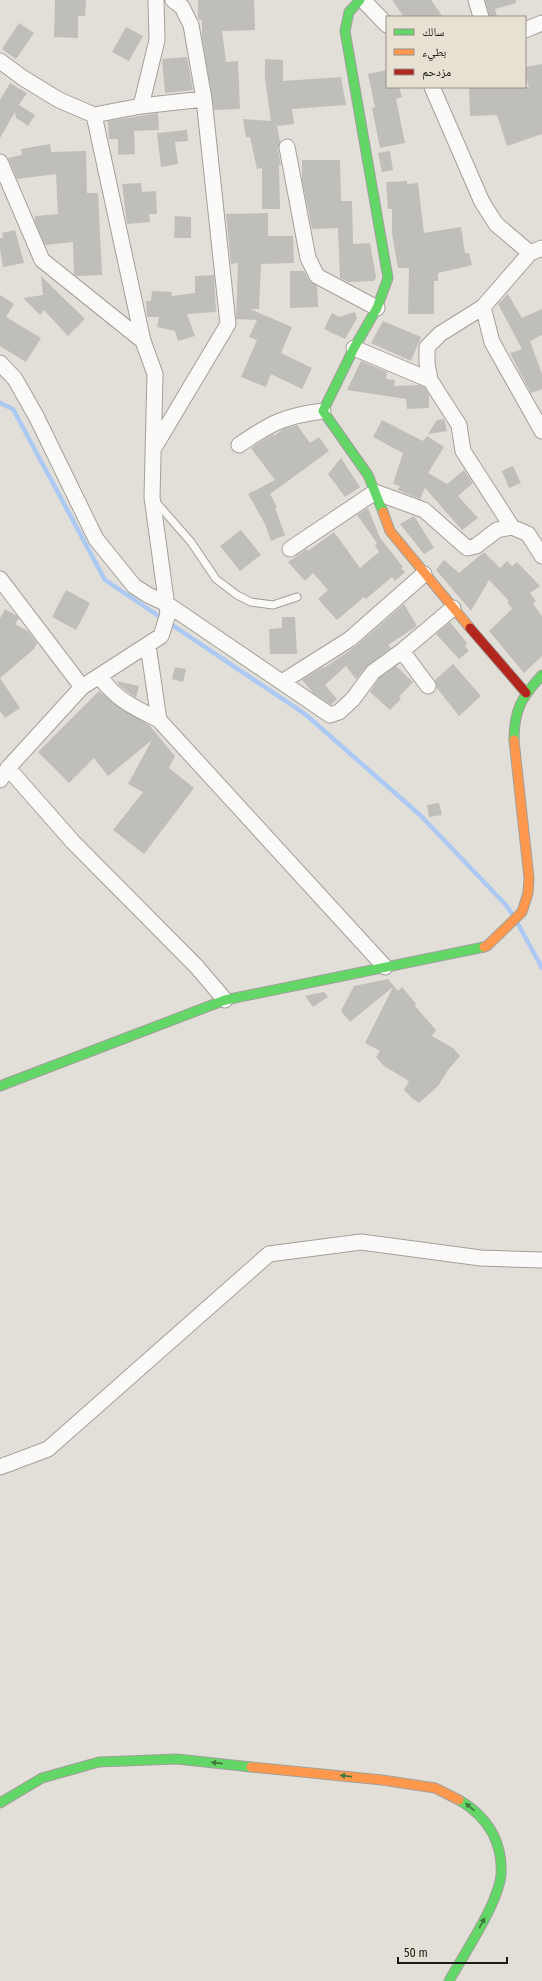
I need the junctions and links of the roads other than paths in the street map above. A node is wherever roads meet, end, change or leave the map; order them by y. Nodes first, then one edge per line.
1 (156, 0) edge
2 (173, 0) edge
3 (362, 0) edge
4 (476, 0) edge
5 (481, 16) edge
6 (386, 24) edge
7 (542, 24) edge
8 (526, 30) edge
9 (0, 61) edge
10 (432, 88) edge
11 (204, 99) junction
12 (141, 106) junction
13 (94, 115) junction
14 (287, 147) dead end
15 (0, 162) edge
16 (7, 199) edge
17 (536, 251) edge
18 (483, 306) junction
19 (377, 308) junction
20 (143, 341) junction
21 (354, 348) junction
22 (0, 363) edge
23 (430, 380) junction
24 (323, 411) junction
25 (542, 431) edge
26 (239, 445) dead end
27 (154, 448) junction
28 (375, 492) junction
29 (152, 497) junction
30 (512, 528) junction
31 (290, 549) dead end
32 (542, 556) edge
33 (424, 574) junction
34 (0, 579) edge
35 (297, 596) dead end
36 (453, 608) junction
37 (168, 609) junction
38 (148, 645) junction
39 (402, 651) junction
40 (542, 675) edge
41 (99, 676) junction
42 (282, 682) junction
43 (428, 686) dead end
44 (82, 687) junction
45 (526, 693) junction
46 (159, 720) junction
47 (4, 774) edge
48 (385, 967) junction
49 (225, 1000) junction
50 (0, 1086) edge
51 (542, 1260) edge
52 (0, 1467) edge
53 (0, 1803) edge
54 (449, 1981) edge

1 - 12 street
2 - 11 street
3 - 6 street
3 - 19 main road
4 - 5 street
7 - 8 street
9 - 13 street
10 - 17 street
11 - 12 street
11 - 27 street
12 - 13 street
13 - 20 street
14 - 19 street
15 - 16 street
16 - 20 street
17 - 18 street
18 - 23 street
18 - 25 street
19 - 21 main road
20 - 27 street
21 - 23 street
21 - 24 main road
22 - 37 street
23 - 30 street
24 - 26 street
24 - 28 main road
27 - 29 street
28 - 30 street
28 - 31 street
28 - 33 main road
29 - 35 lane
29 - 37 street
30 - 32 street
33 - 36 main road
33 - 42 street
34 - 44 street
36 - 39 street
36 - 45 main road
37 - 38 street
37 - 42 street
38 - 41 street
38 - 46 street
39 - 42 street
39 - 43 street
40 - 45 main road
41 - 44 street
41 - 46 street
44 - 47 street
45 - 48 main road
46 - 48 street
47 - 49 street
48 - 49 main road
49 - 50 main road
51 - 52 street
54 -> 53 main road

